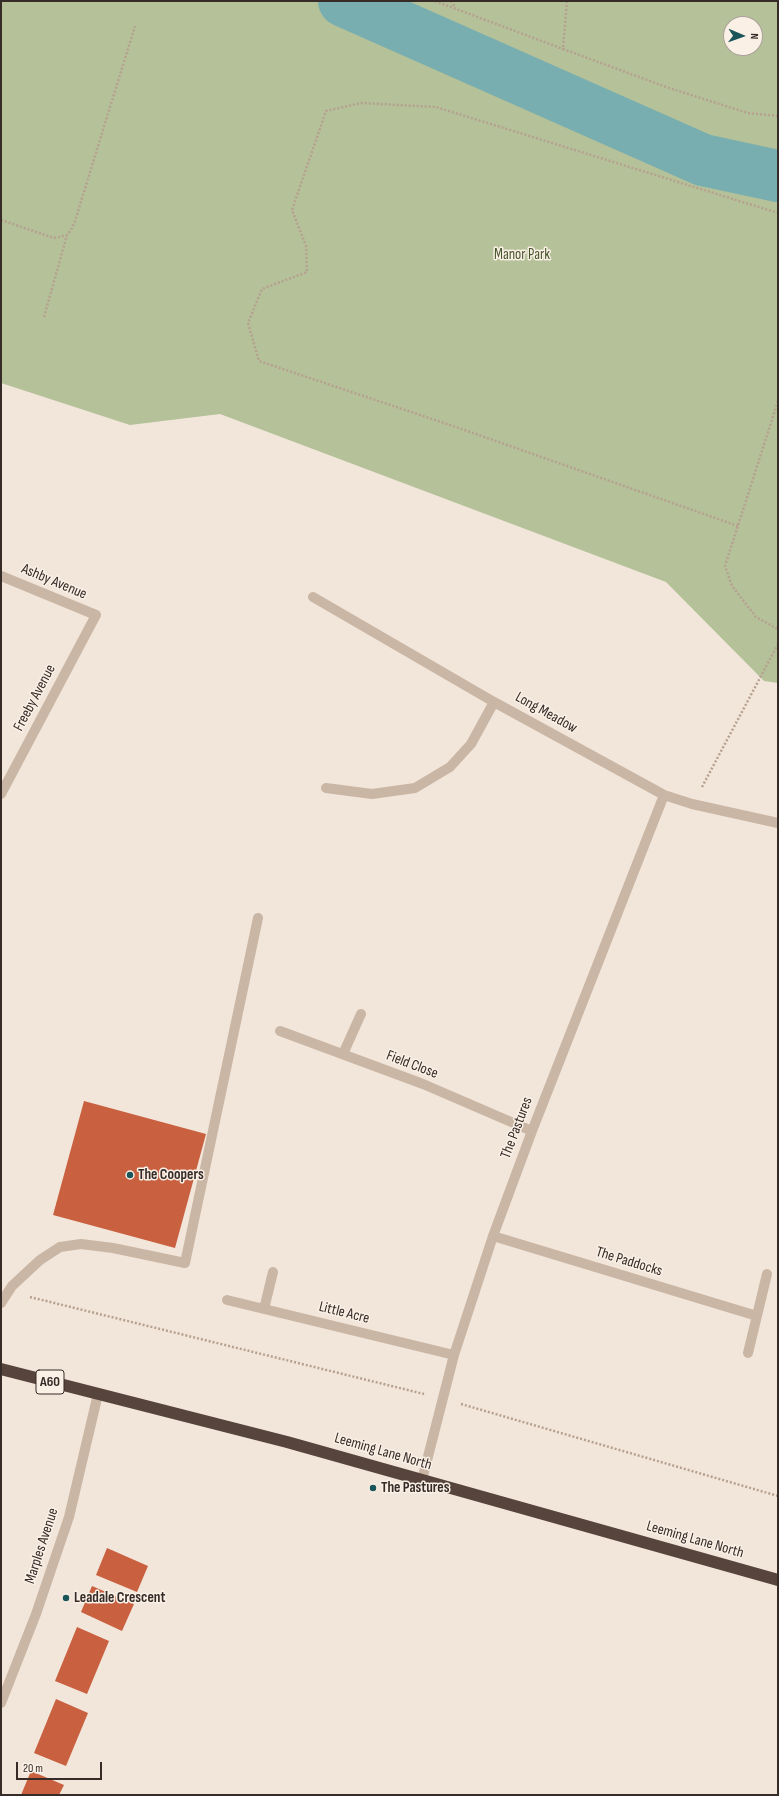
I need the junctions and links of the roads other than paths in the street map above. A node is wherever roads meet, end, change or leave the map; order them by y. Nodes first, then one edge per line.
1 (1, 576) edge
2 (313, 597) dead end
3 (96, 615) joint
4 (494, 702) junction
5 (326, 788) dead end
6 (1, 794) edge
7 (664, 795) junction
8 (778, 822) edge
9 (258, 918) dead end
10 (361, 1014) dead end
11 (280, 1031) dead end
12 (343, 1054) junction
13 (532, 1131) junction
14 (493, 1236) junction
15 (273, 1272) dead end
16 (767, 1274) dead end
17 (227, 1300) dead end
18 (1, 1303) edge
19 (264, 1309) junction
20 (757, 1316) junction
21 (748, 1353) dead end
22 (454, 1355) junction
23 (1, 1369) edge
24 (98, 1394) junction
25 (422, 1480) junction
26 (778, 1580) edge
27 (1, 1703) edge

1 - 3 street, Ashby Avenue
2 - 4 street, Long Meadow
3 - 6 street, Freeby Avenue
4 - 5 street
4 - 7 street, Long Meadow
7 - 8 street, Long Meadow
7 - 13 street, The Pastures
9 - 18 street
10 - 12 street
11 - 12 street, Field Close
12 - 13 street, Field Close
13 - 14 street, The Pastures
14 - 20 street, The Paddocks
14 - 22 street, The Pastures
15 - 19 street
16 - 20 street
17 - 19 street, Little Acre
19 - 22 street, Little Acre
20 - 21 street
22 - 25 street, The Pastures
23 - 24 highway, Leeming Lane North / A60
24 - 25 highway, Leeming Lane North / A60
24 - 27 street, Marples Avenue
25 - 26 highway, Leeming Lane North / A60

